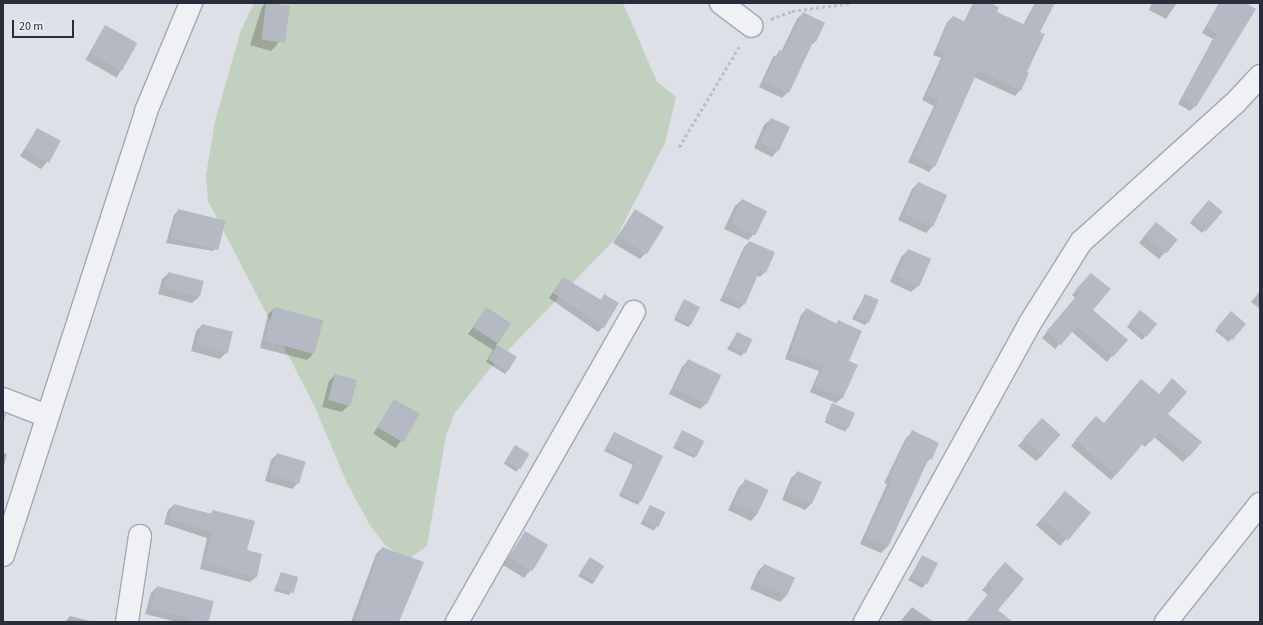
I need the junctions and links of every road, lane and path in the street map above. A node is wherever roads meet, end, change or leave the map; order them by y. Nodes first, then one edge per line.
1 (192, 3) edge
2 (721, 3) edge
3 (851, 3) edge
4 (751, 26) junction
5 (1260, 76) edge
6 (679, 147) dead end
7 (634, 312) dead end
8 (3, 399) edge
9 (47, 416) junction
10 (1260, 504) edge
11 (140, 536) dead end
12 (3, 555) edge
13 (126, 622) edge
14 (457, 622) edge
15 (865, 622) edge
16 (1166, 622) edge

1 - 9 street
2 - 4 street
3 - 4 path
4 - 6 path
5 - 15 street
7 - 14 street
8 - 9 street
9 - 12 street
10 - 16 street
11 - 13 street

